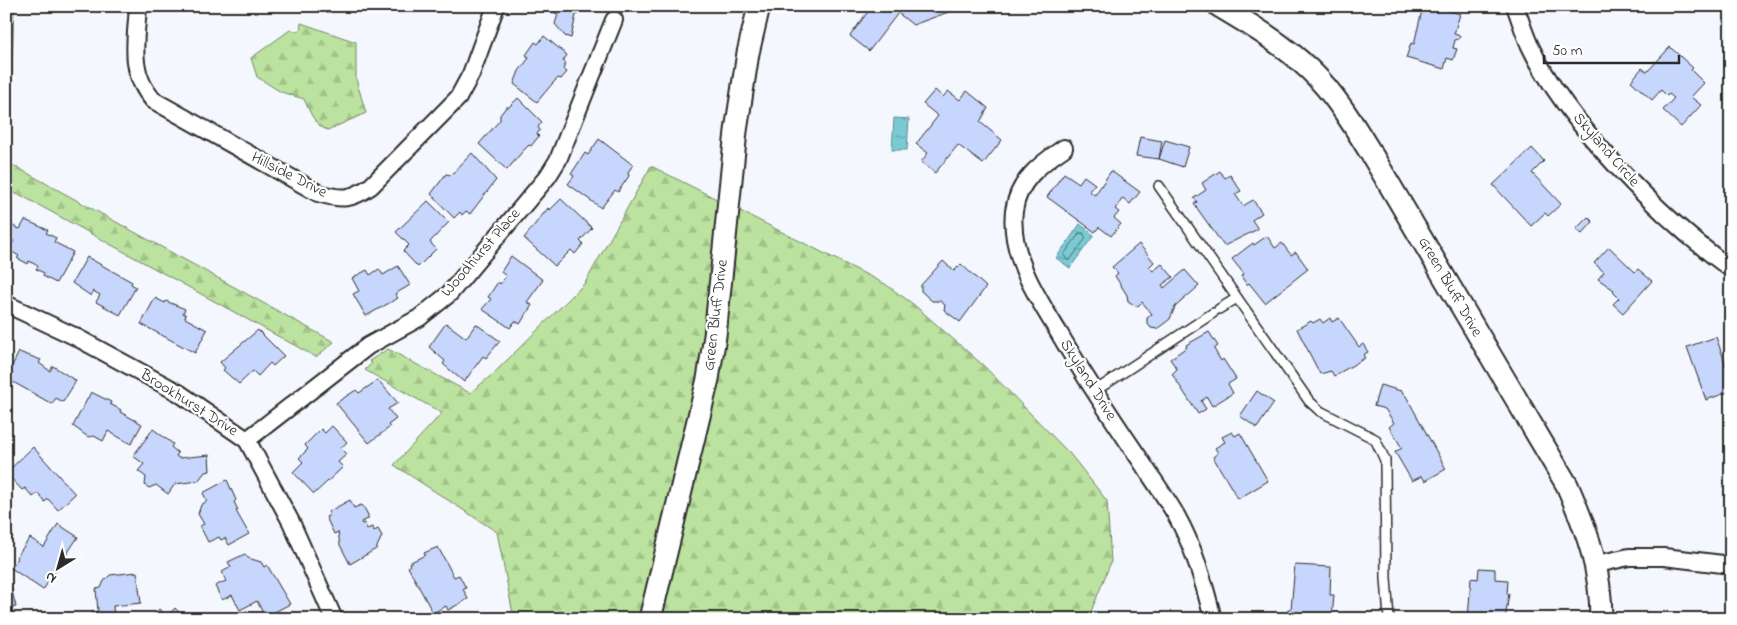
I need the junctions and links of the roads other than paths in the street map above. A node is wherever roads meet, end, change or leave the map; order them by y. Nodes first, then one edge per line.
1 (138, 6) edge
2 (496, 6) edge
3 (758, 6) edge
4 (1219, 6) edge
5 (1515, 6) edge
6 (614, 20) dead end
7 (1064, 148) dead end
8 (1159, 186) dead end
9 (1731, 269) edge
10 (1236, 298) junction
11 (6, 304) edge
12 (1095, 391) junction
13 (247, 440) junction
14 (1597, 564) junction
15 (1731, 565) edge
16 (334, 619) edge
17 (650, 619) edge
18 (1213, 619) edge
19 (1389, 619) edge
20 (1602, 619) edge

1 - 2 street, Hillside Drive
3 - 17 street, Green Bluff Drive
4 - 14 street, Green Bluff Drive
5 - 9 street, Skyland Circle
6 - 13 street, Woodhurst Place
7 - 12 street, Skyland Drive
8 - 10 lane
10 - 12 lane
10 - 19 lane
11 - 13 street, Brookhurst Drive
12 - 18 street, Skyland Drive
13 - 16 street, Brookhurst Drive
14 - 15 street
14 - 20 street, Green Bluff Drive

